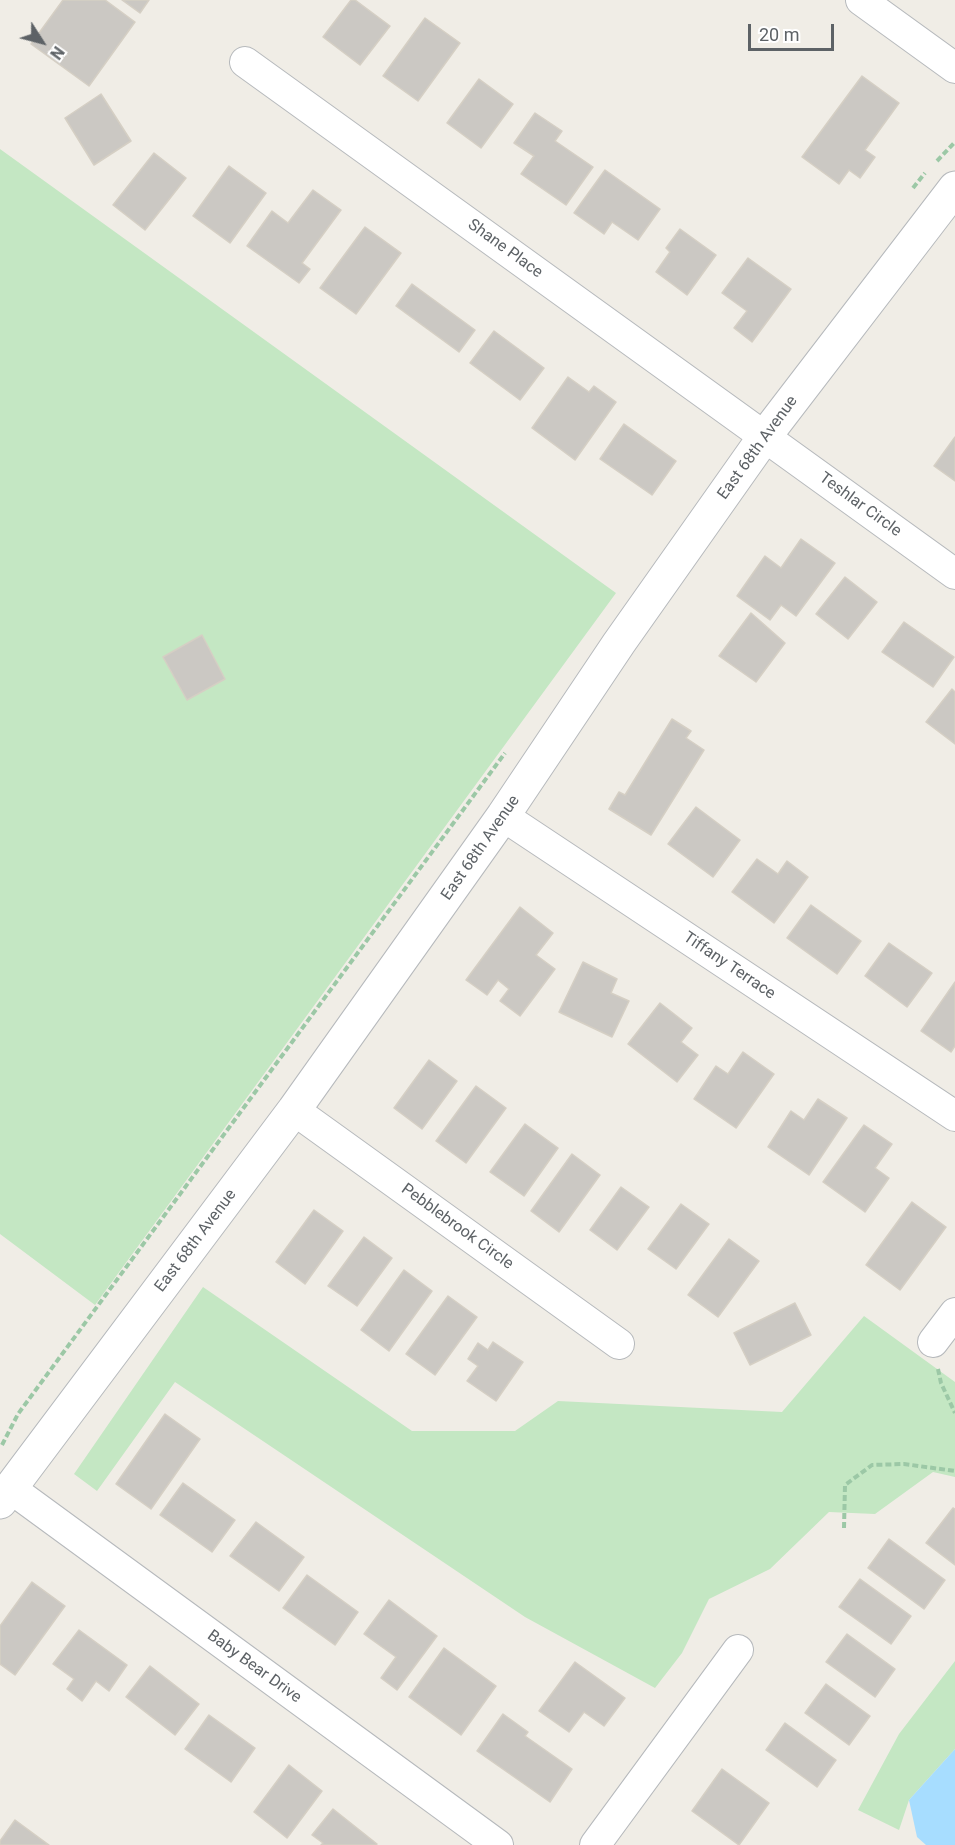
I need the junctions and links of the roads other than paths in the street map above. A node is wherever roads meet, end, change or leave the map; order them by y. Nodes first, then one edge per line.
1 (861, 0) edge
2 (245, 62) dead end
3 (955, 68) edge
4 (955, 188) edge
5 (765, 436) junction
6 (955, 573) edge
7 (503, 816) junction
8 (294, 1110) junction
9 (955, 1116) edge
10 (955, 1313) edge
11 (933, 1342) road end
12 (619, 1344) dead end
13 (5, 1495) edge
14 (738, 1650) dead end
15 (498, 1845) edge
16 (595, 1845) edge

1 - 3 street
2 - 5 street, Shane Place
4 - 5 street, East 68th Avenue
5 - 6 street, Teshlar Circle
5 - 7 street, East 68th Avenue
7 - 8 street, East 68th Avenue
7 - 9 street, Tiffany Terrace
8 - 12 street, Pebblebrook Circle
8 - 13 street, East 68th Avenue
10 - 11 street
13 - 15 street, Baby Bear Drive
14 - 16 street

